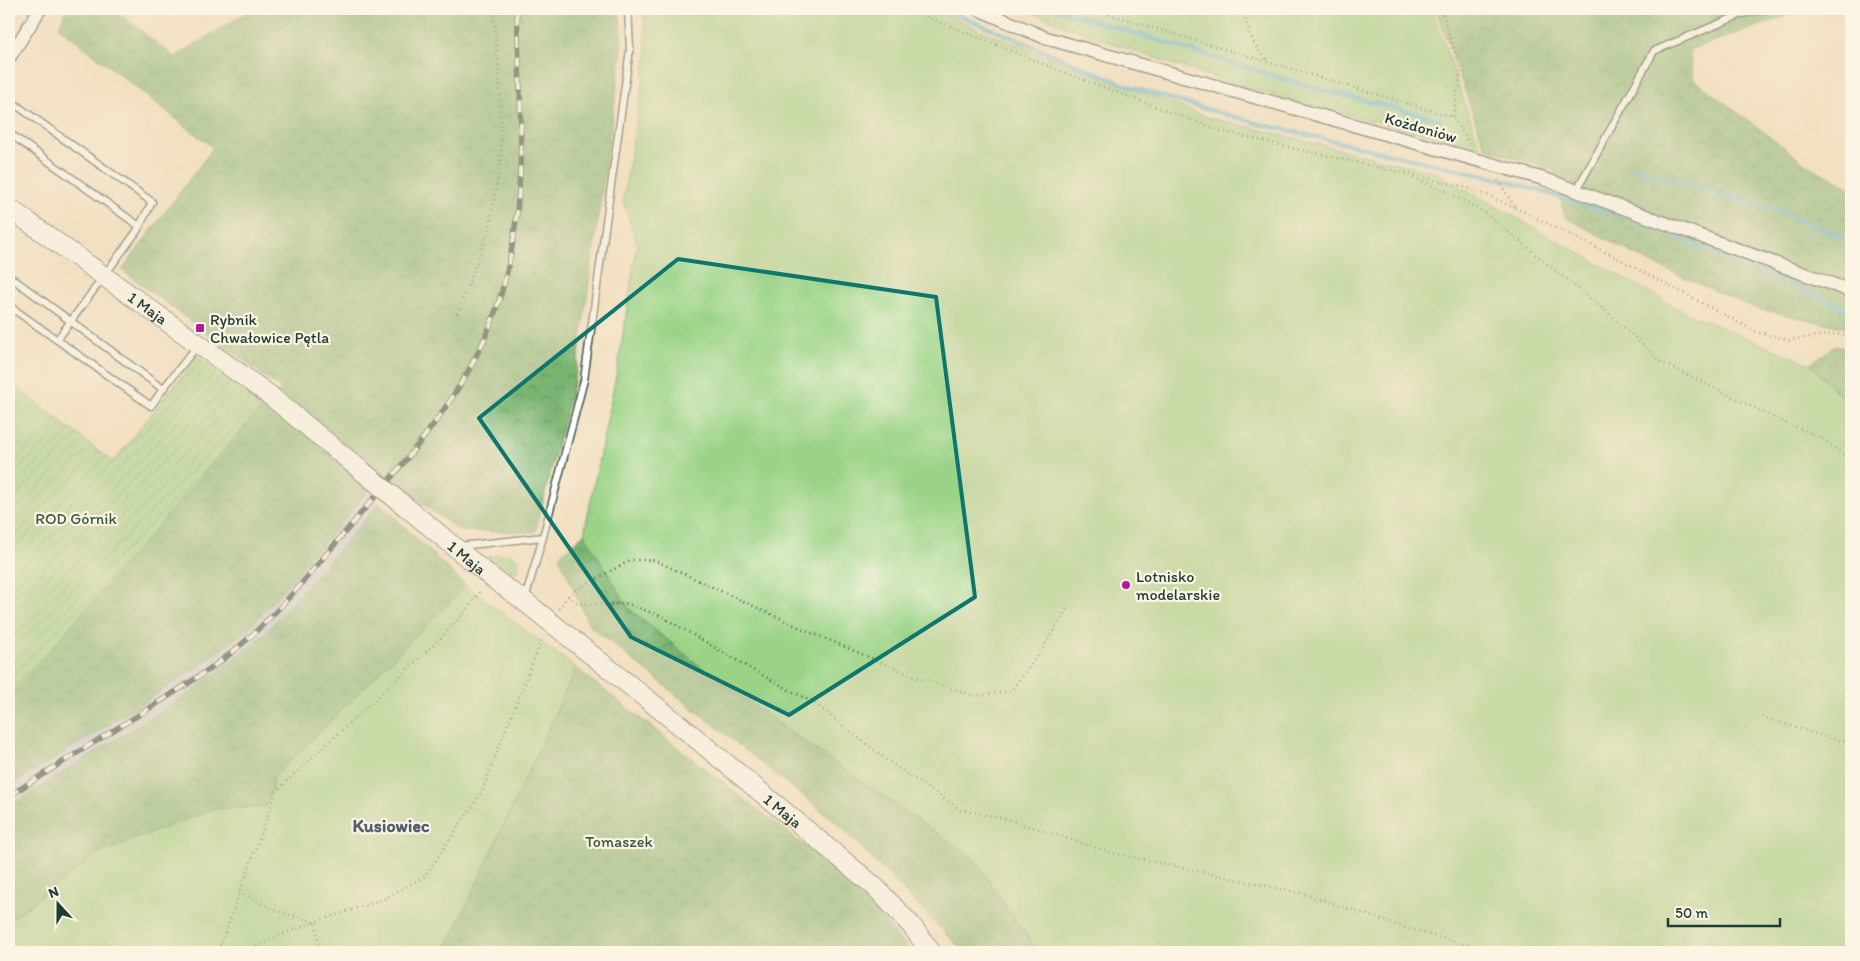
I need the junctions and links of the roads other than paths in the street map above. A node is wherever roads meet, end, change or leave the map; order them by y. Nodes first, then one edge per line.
1 (40, 9) edge
2 (628, 9) edge
3 (978, 9) edge
4 (1766, 9) edge
5 (9, 58) edge
6 (9, 100) edge
7 (9, 134) edge
8 (1576, 190) junction
9 (9, 208) edge
10 (139, 226) junction
11 (9, 276) edge
12 (104, 276) junction
13 (1851, 290) edge
14 (9, 306) edge
15 (71, 321) junction
16 (57, 340) junction
17 (199, 344) junction
18 (164, 389) junction
19 (543, 536) junction
20 (455, 546) junction
21 (524, 601) junction
22 (930, 952) edge

1 - 5 street
2 - 19 lane
3 - 8 street, Kożdoniów
4 - 8 lane
6 - 10 lane
7 - 10 lane
8 - 13 street, Kożdoniów
9 - 12 main road, 1 Maja
10 - 12 lane
11 - 15 lane
12 - 15 lane
12 - 17 main road, 1 Maja
14 - 16 lane
15 - 16 lane
15 - 18 lane
16 - 18 lane
17 - 18 lane
17 - 20 main road, 1 Maja, bridge
19 - 20 lane
19 - 21 lane
20 - 21 main road, 1 Maja
21 - 22 main road, 1 Maja

